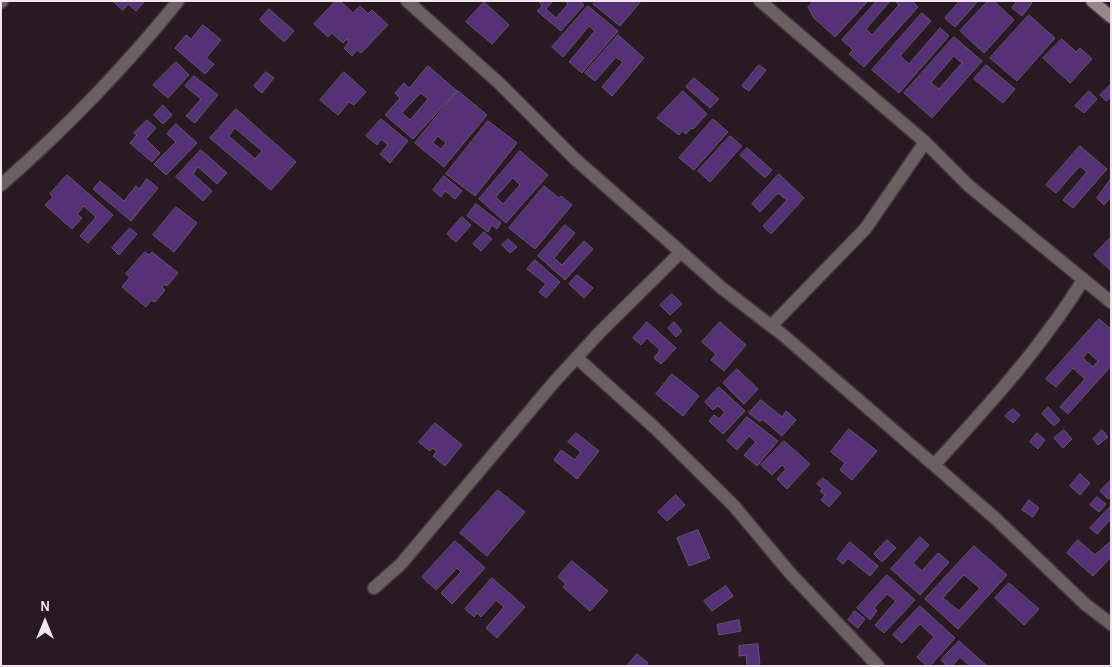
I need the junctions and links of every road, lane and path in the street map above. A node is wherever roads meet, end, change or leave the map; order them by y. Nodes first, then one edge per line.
1 (178, 1) edge
2 (406, 1) edge
3 (760, 1) edge
4 (1092, 1) edge
5 (1111, 17) edge
6 (926, 142) junction
7 (1, 185) edge
8 (681, 252) junction
9 (1083, 280) junction
10 (1111, 302) edge
11 (771, 326) junction
12 (577, 358) junction
13 (934, 465) junction
14 (374, 588) dead end
15 (1111, 624) edge
16 (878, 666) edge

1 - 7 street
2 - 8 street
3 - 6 street
4 - 5 main road
6 - 9 street
6 - 11 street
8 - 11 street
8 - 12 street
9 - 10 street
9 - 13 street
11 - 13 street
12 - 14 street
12 - 16 street
13 - 15 street

